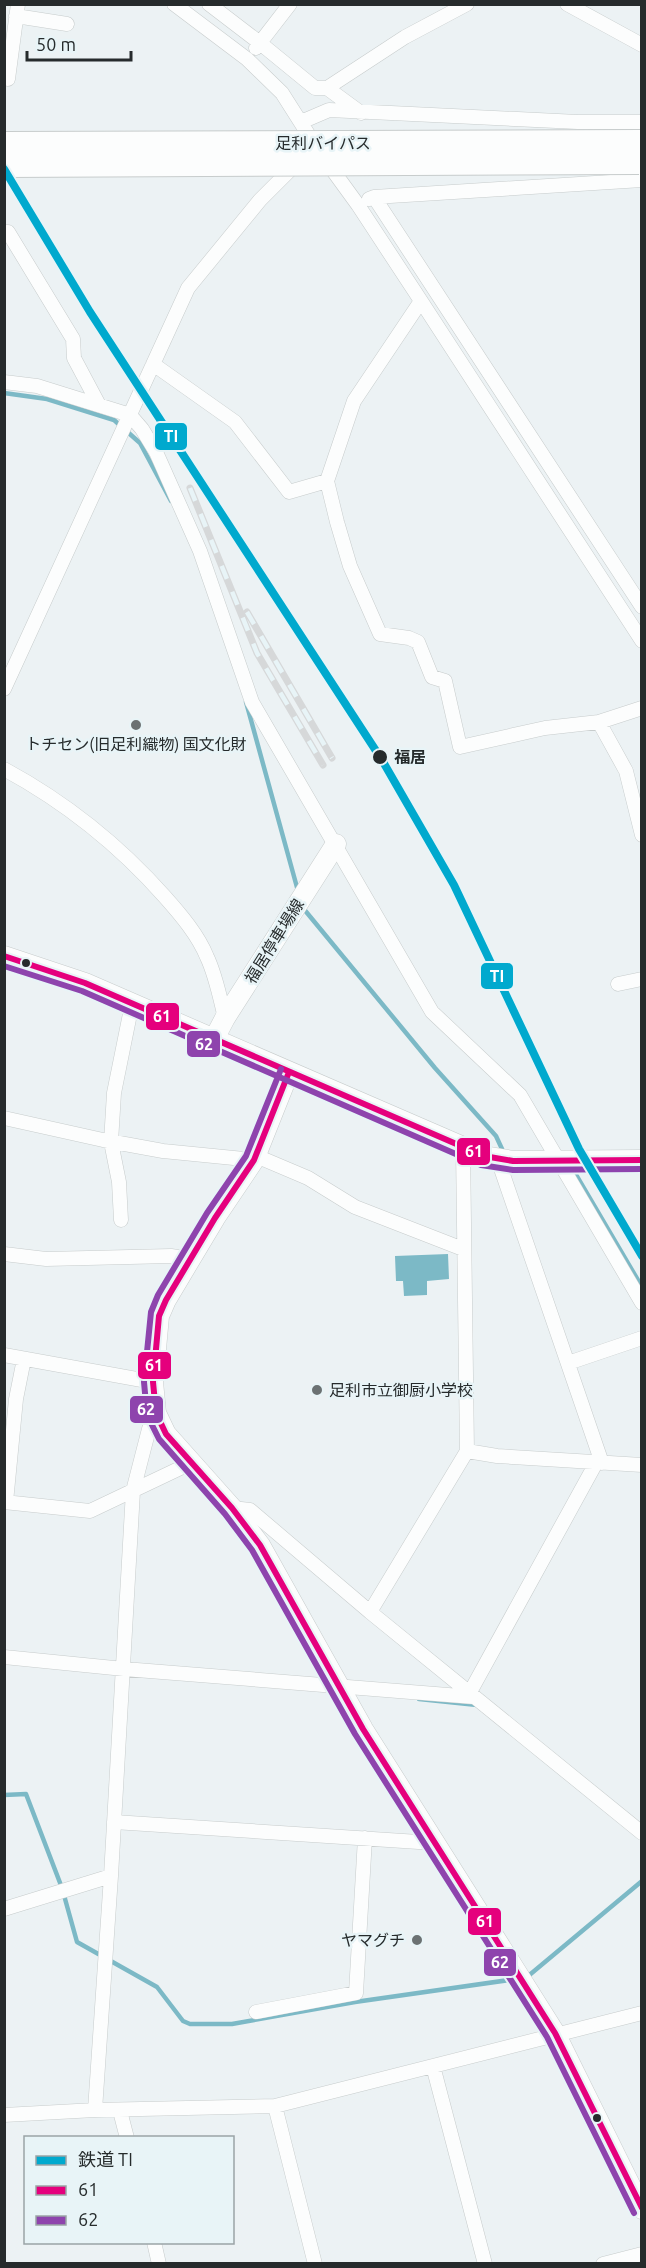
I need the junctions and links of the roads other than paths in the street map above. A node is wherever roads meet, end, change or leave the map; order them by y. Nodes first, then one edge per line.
1 (174, 4) edge
2 (209, 4) edge
3 (290, 4) edge
4 (467, 4) edge
5 (567, 4) edge
6 (17, 10) edge
7 (67, 24) dead end
8 (260, 43) junction
9 (642, 45) edge
10 (247, 59) junction
11 (8, 79) dead end
12 (327, 88) junction
13 (361, 113) junction
14 (301, 122) junction
15 (642, 122) edge
16 (4, 144) edge
17 (316, 148) junction
18 (4, 165) edge
19 (640, 170) edge
20 (374, 196) junction
21 (358, 205) junction
22 (4, 232) edge
23 (422, 300) junction
24 (153, 364) junction
25 (4, 382) edge
26 (99, 405) junction
27 (130, 415) junction
28 (327, 481) junction
29 (642, 607) edge
30 (642, 641) edge
31 (4, 689) edge
32 (642, 708) edge
33 (599, 722) junction
34 (4, 769) edge
35 (642, 835) edge
36 (336, 844) junction
37 (4, 956) edge
38 (642, 979) edge
39 (618, 984) dead end
40 (132, 1004) junction
41 (225, 1018) junction
42 (214, 1039) junction
43 (290, 1072) junction
44 (4, 1118) edge
45 (111, 1142) junction
46 (463, 1148) junction
47 (255, 1158) junction
48 (498, 1160) junction
49 (642, 1160) edge
50 (557, 1161) junction
51 (121, 1220) dead end
52 (463, 1249) junction
53 (4, 1254) edge
54 (190, 1259) junction
55 (642, 1303) edge
56 (642, 1338) edge
57 (4, 1355) edge
58 (24, 1359) junction
59 (568, 1364) junction
60 (153, 1382) junction
61 (156, 1413) junction
62 (467, 1451) junction
63 (599, 1462) junction
64 (191, 1463) junction
65 (642, 1465) edge
66 (133, 1491) junction
67 (5, 1502) edge
68 (232, 1508) junction
69 (370, 1612) junction
70 (4, 1657) edge
71 (124, 1669) junction
72 (338, 1687) junction
73 (471, 1696) junction
74 (114, 1822) junction
75 (642, 1833) edge
76 (365, 1838) junction
77 (434, 1843) junction
78 (111, 1876) junction
79 (4, 1909) edge
80 (256, 2012) dead end
81 (642, 2013) edge
82 (555, 2034) junction
83 (433, 2066) junction
84 (275, 2106) junction
85 (95, 2110) junction
86 (120, 2111) junction
87 (4, 2115) edge
88 (126, 2136) edge
89 (642, 2208) edge
90 (154, 2244) edge
91 (642, 2254) edge
92 (159, 2264) edge
93 (315, 2264) edge
94 (485, 2264) edge
95 (603, 2264) edge

1 - 10 street
2 - 8 street
3 - 8 street
4 - 12 street
5 - 9 street
6 - 7 street
6 - 11 street
8 - 10 street
8 - 12 street
10 - 14 street
12 - 13 street
13 - 14 street
13 - 15 street
14 - 17 street
16 - 19 highway, 足利バイパス, bridge
17 - 21 street
17 - 24 street
18 - 19 highway, 足利バイパス, bridge
19 - 20 street
20 - 21 street
20 - 29 street
21 - 23 street
22 - 26 street
23 - 28 street
23 - 30 street
24 - 27 street
24 - 28 street
25 - 26 street
26 - 27 street
27 - 31 street
27 - 36 street
28 - 33 street
32 - 33 street
33 - 35 street
34 - 41 street
36 - 41 main road, 福居停車場線
36 - 50 street
37 - 40 main road
38 - 39 street
40 - 42 main road
40 - 45 street
41 - 42 main road, 福居停車場線
42 - 43 main road
43 - 46 main road
43 - 47 main road
44 - 45 street
45 - 47 street
45 - 51 street
46 - 48 main road
46 - 52 street
47 - 52 street
47 - 54 main road
48 - 50 main road
48 - 59 street
49 - 50 main road
50 - 55 street
52 - 62 street
53 - 54 street
54 - 60 main road
56 - 59 street
57 - 58 street
58 - 60 street
58 - 67 street
59 - 63 street
60 - 61 main road
61 - 64 main road
61 - 66 street
62 - 63 street
62 - 69 street
63 - 65 street
63 - 73 street
64 - 66 street
64 - 68 main road
66 - 67 street
66 - 71 street
68 - 69 street
68 - 72 main road
69 - 73 street
70 - 71 street
71 - 72 street
71 - 74 street
72 - 73 street
72 - 77 main road
73 - 75 street
74 - 76 street
74 - 78 street
76 - 77 street
76 - 80 street
77 - 82 main road
78 - 79 street
78 - 85 street
81 - 82 street
82 - 83 street
82 - 89 main road
83 - 84 street
83 - 94 street
84 - 86 street
84 - 93 street
85 - 86 street
85 - 87 street
86 - 88 street
90 - 92 street
91 - 95 street

